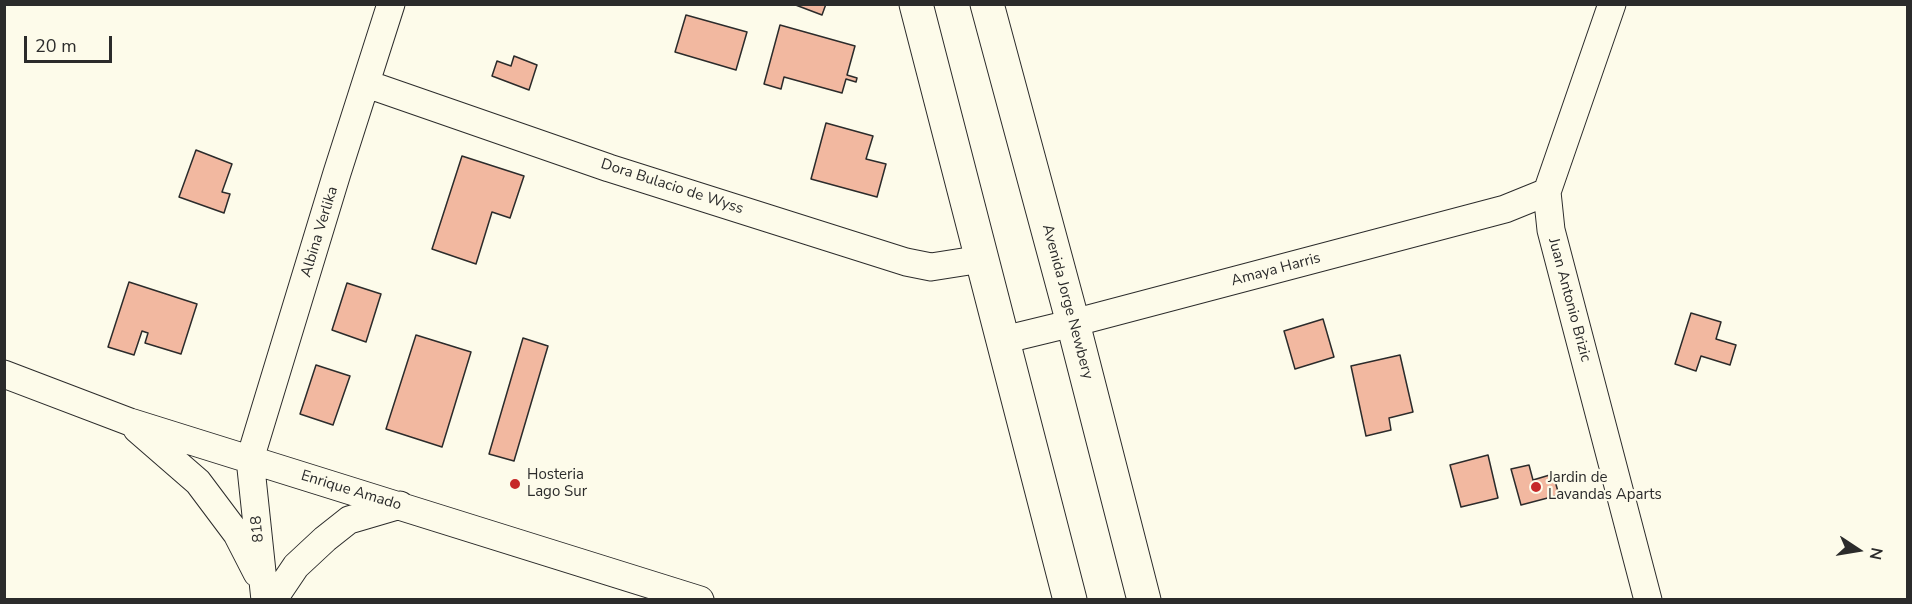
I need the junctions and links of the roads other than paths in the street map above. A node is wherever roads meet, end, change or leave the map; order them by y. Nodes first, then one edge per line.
1 (392, 4) edge
2 (916, 4) edge
3 (987, 4) edge
4 (1612, 4) edge
5 (367, 84) junction
6 (1547, 192) junction
7 (982, 259) junction
8 (1073, 323) junction
9 (1003, 340) junction
10 (4, 374) edge
11 (130, 422) junction
12 (250, 459) junction
13 (400, 506) junction
14 (268, 596) edge
15 (700, 600) edge
16 (1070, 600) edge
17 (1144, 600) edge
18 (1648, 600) edge

1 - 5 street, Albina Verlika
2 - 7 street
3 - 8 street, Avenida Jorge Newbery
4 - 6 street, Juan Antonio Brizic
5 - 7 street, Dora Bulacio de Wyss
5 - 12 street, Albina Verlika
6 - 8 street, Amaya Harris
6 - 18 street, Juan Antonio Brizic
7 - 9 street
8 - 9 street, Amaya Harris
8 - 17 street, Avenida Jorge Newbery
9 - 16 street
10 - 11 street, Enrique Amado
11 - 12 street, Enrique Amado
11 - 14 street
12 - 13 street, Enrique Amado
12 - 14 street, 818
13 - 14 street
13 - 15 street, Enrique Amado

